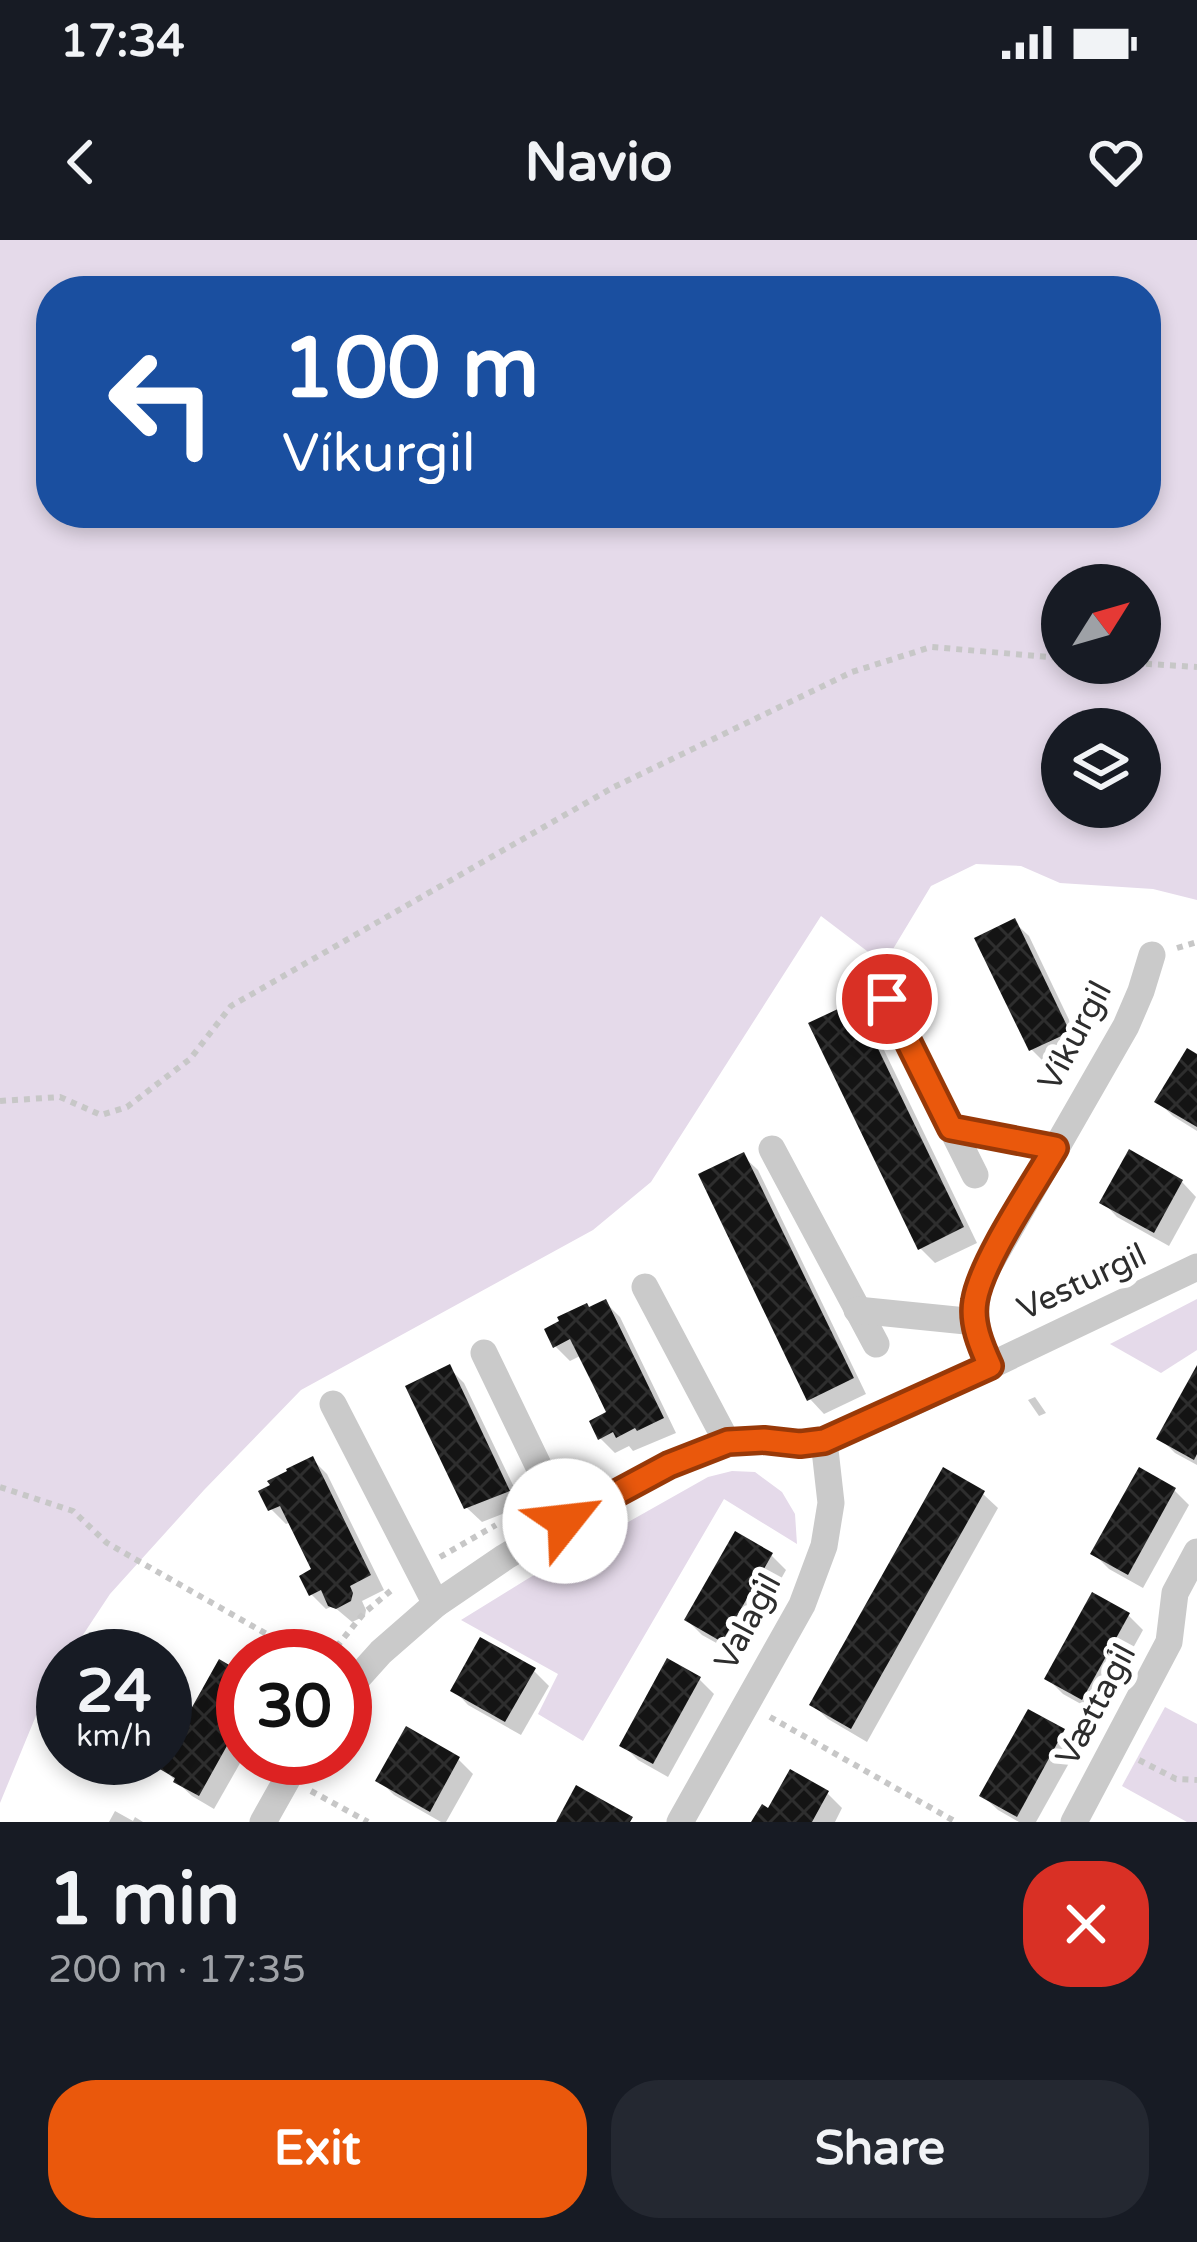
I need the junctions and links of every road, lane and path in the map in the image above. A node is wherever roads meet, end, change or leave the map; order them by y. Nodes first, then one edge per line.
1 (1041, 656) edge
2 (1161, 665) edge
3 (1197, 667) edge
4 (1152, 955) dead end
5 (887, 999) dead end
6 (0, 1101) edge
7 (951, 1128) junction
8 (1055, 1148) junction
9 (772, 1149) dead end
10 (975, 1175) dead end
11 (1197, 1267) edge
12 (645, 1287) dead end
13 (857, 1310) junction
14 (976, 1322) junction
15 (876, 1344) dead end
16 (484, 1353) dead end
17 (990, 1366) junction
18 (333, 1405) dead end
19 (824, 1441) junction
20 (728, 1442) junction
21 (0, 1487) edge
22 (565, 1521) junction
23 (1197, 1552) edge
24 (436, 1604) junction
25 (258, 1629) edge
26 (372, 1662) edge
27 (746, 1704) junction
28 (1115, 1746) junction
29 (1197, 1780) edge
30 (284, 1785) edge
31 (317, 1785) edge
32 (263, 1822) edge
33 (368, 1822) edge
34 (680, 1822) edge
35 (956, 1822) edge
36 (1074, 1822) edge

1 - 6 path
2 - 3 path
4 - 8 street, Víkurgil
5 - 7 street
7 - 8 street
7 - 10 street
8 - 14 street, Víkurgil
9 - 13 street
11 - 17 street, Vesturgil
12 - 20 street
13 - 14 street
13 - 15 street
14 - 17 street
16 - 22 street
17 - 19 street, Vesturgil
18 - 24 street
19 - 20 street, Vesturgil
19 - 27 street, Valagil
20 - 22 street, Vesturgil
21 - 25 path
22 - 24 street, Vesturgil
23 - 28 street, Vættagil
24 - 26 street, Vesturgil
27 - 34 street, Valagil
27 - 35 path
28 - 29 path
28 - 36 street, Vættagil
30 - 32 street
31 - 33 path

